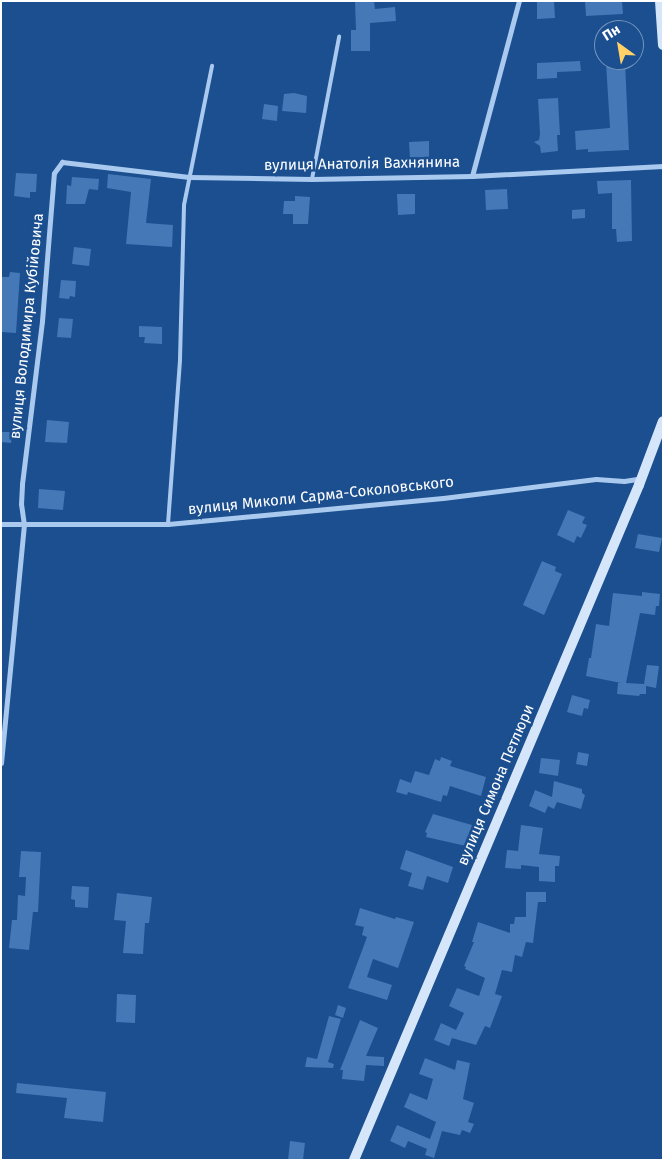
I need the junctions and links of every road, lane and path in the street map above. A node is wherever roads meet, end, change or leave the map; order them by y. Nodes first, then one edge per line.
1 (519, 1) edge
2 (660, 1) edge
3 (339, 37) dead end
4 (663, 45) edge
5 (212, 66) dead end
6 (62, 162) joint
7 (663, 166) edge
8 (472, 176) junction
9 (189, 177) junction
10 (312, 179) junction
11 (663, 421) edge
12 (642, 478) junction
13 (1, 524) edge
14 (168, 524) junction
15 (24, 525) junction
16 (1, 763) edge
17 (354, 1160) edge

1 - 8 street
2 - 4 street
3 - 10 lane
5 - 9 lane
6 - 9 street, вулиця Анатолія Вахнянина
6 - 15 street, вулиця Володимира Кубійовича
7 - 8 street, вулиця Анатолія Вахнянина
8 - 10 street, вулиця Анатолія Вахнянина
9 - 10 street, вулиця Анатолія Вахнянина
9 - 14 lane
11 - 12 street, вулиця Симона Петлюри
12 - 14 street, вулиця Миколи Сарма-Соколовського
12 - 17 street, вулиця Симона Петлюри
13 - 15 street, вулиця Миколи Сарма-Соколовського
14 - 15 street, вулиця Миколи Сарма-Соколовського
15 - 16 street, вулиця Володимира Кубійовича

